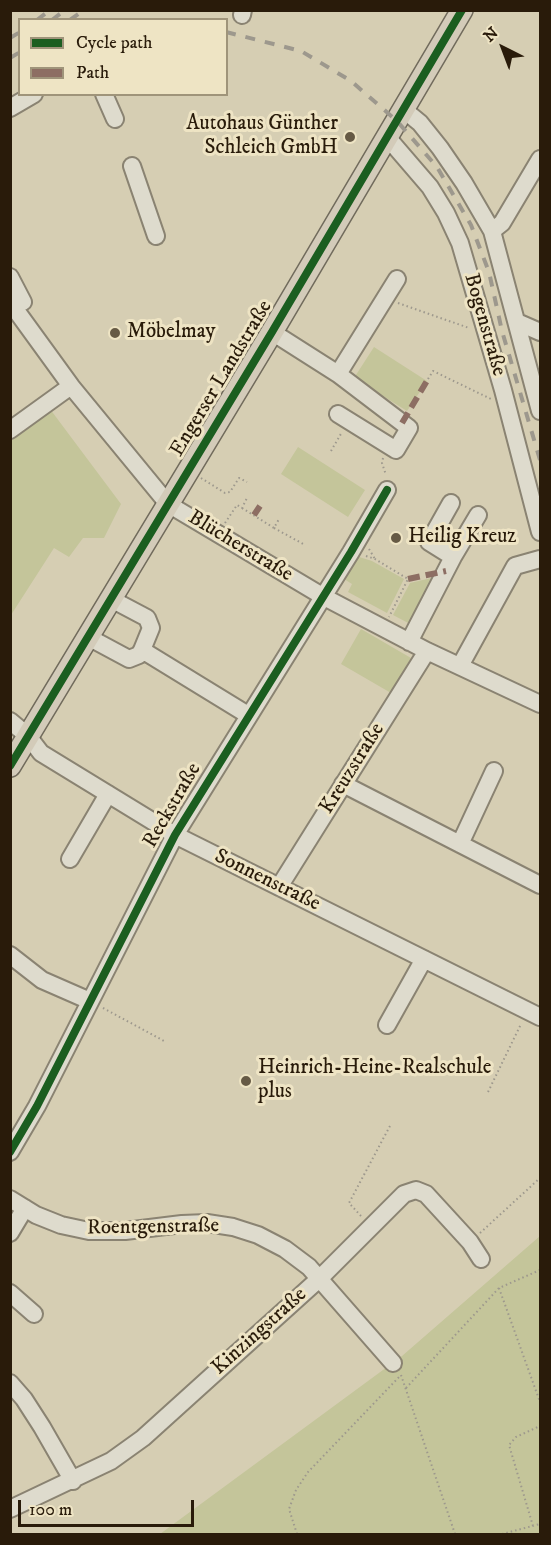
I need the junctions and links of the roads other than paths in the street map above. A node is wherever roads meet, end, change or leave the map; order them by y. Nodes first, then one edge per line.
1 (462, 10) edge
2 (31, 96) edge
3 (105, 96) edge
4 (10, 108) edge
5 (403, 110) junction
6 (115, 119) dead end
7 (387, 137) junction
8 (540, 159) edge
9 (132, 166) dead end
10 (492, 231) junction
11 (156, 236) dead end
12 (10, 277) edge
13 (397, 279) dead end
14 (17, 302) edge
15 (517, 322) junction
16 (272, 332) junction
17 (540, 332) edge
18 (338, 374) junction
19 (71, 386) junction
20 (540, 411) edge
21 (343, 418) road end
22 (10, 430) edge
23 (387, 490) road end
24 (452, 503) dead end
25 (168, 504) junction
26 (478, 515) dead end
27 (540, 532) edge
28 (453, 557) junction
29 (540, 559) edge
30 (324, 597) junction
31 (111, 599) junction
32 (88, 637) junction
33 (409, 642) junction
34 (142, 650) junction
35 (427, 651) junction
36 (460, 666) junction
37 (540, 704) edge
38 (248, 715) junction
39 (10, 721) edge
40 (28, 736) junction
41 (10, 766) edge
42 (495, 771) dead end
43 (343, 784) junction
44 (108, 794) junction
45 (175, 835) junction
46 (460, 844) junction
47 (70, 859) dead end
48 (540, 885) edge
49 (279, 887) junction
50 (10, 955) edge
51 (424, 959) junction
52 (90, 1001) junction
53 (534, 1014) edge
54 (387, 1025) dead end
55 (10, 1152) edge
56 (18, 1204) edge
57 (10, 1233) edge
58 (482, 1259) dead end
59 (319, 1279) junction
60 (10, 1293) edge
61 (34, 1314) dead end
62 (393, 1363) dead end
63 (10, 1383) edge
64 (73, 1481) junction
65 (10, 1509) edge

1 - 5 main road, Engerser Landstraße
2 - 4 street
3 - 6 street
5 - 7 main road, Engerser Landstraße
5 - 10 street
7 - 16 main road, Engerser Landstraße
7 - 27 street, Bogenstraße
8 - 10 street
9 - 11 street
10 - 15 street
12 - 14 street, Blücherstraße
13 - 18 street
14 - 19 street, Blücherstraße
15 - 17 street
15 - 20 street
16 - 18 street, Engerser Landstraße
16 - 25 main road, Engerser Landstraße
18 - 21 street, Engerser Landstraße
19 - 22 street
19 - 25 street, Blücherstraße
23 - 30 street, Reckstraße
24 - 28 street
25 - 30 street, Blücherstraße
25 - 31 main road, Engerser Landstraße
26 - 28 street
28 - 33 street
29 - 36 street
30 - 33 street, Blücherstraße
30 - 38 street, Reckstraße
31 - 32 main road, Engerser Landstraße
31 - 34 street
32 - 34 street
32 - 40 main road, Engerser Landstraße
33 - 35 street, Blücherstraße
34 - 38 street
35 - 36 street, Blücherstraße
35 - 43 street, Kreuzstraße
36 - 37 street, Blücherstraße
38 - 45 street, Reckstraße
39 - 40 street, Sonnenstraße
40 - 41 main road, Engerser Landstraße
40 - 44 street, Sonnenstraße
42 - 46 street
43 - 46 street
43 - 49 street, Kreuzstraße
44 - 45 street, Sonnenstraße
44 - 47 street
45 - 49 street, Sonnenstraße
45 - 52 street, Reckstraße
46 - 48 street
49 - 51 street, Sonnenstraße
50 - 52 street
51 - 53 street, Sonnenstraße
51 - 54 street
52 - 55 street, Reckstraße
56 - 57 street
56 - 59 street, Roentgenstraße
58 - 59 street, Kinzingstraße
59 - 62 street, Roentgenstraße
59 - 64 street, Kinzingstraße
60 - 61 street
63 - 64 street
64 - 65 street, Kinzingstraße

